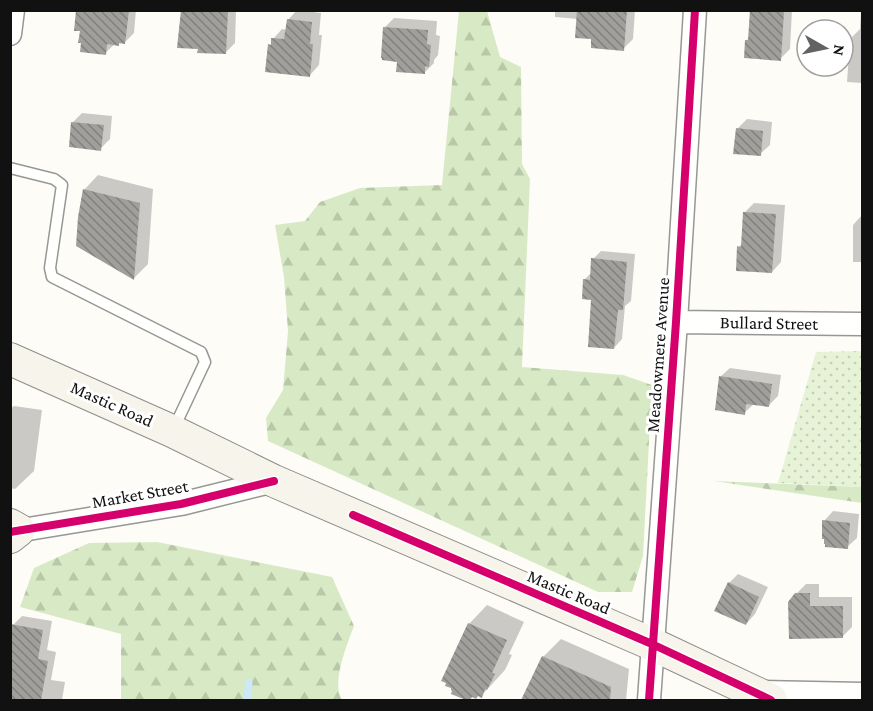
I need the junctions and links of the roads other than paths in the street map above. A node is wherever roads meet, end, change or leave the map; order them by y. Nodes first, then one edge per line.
1 (14, 10) edge
2 (695, 10) edge
3 (10, 34) edge
4 (10, 168) edge
5 (676, 322) junction
6 (862, 324) edge
7 (10, 358) edge
8 (172, 431) junction
9 (273, 481) junction
10 (13, 531) edge
11 (652, 644) junction
12 (862, 694) edge
13 (762, 696) edge
14 (649, 700) edge

1 - 3 street
2 - 5 street, Meadowmere Avenue
4 - 8 lane
5 - 6 street, Bullard Street
5 - 11 street, Meadowmere Avenue
7 - 8 main road, Mastic Road
8 - 9 main road, Mastic Road
9 - 10 street, Market Street
9 - 11 main road, Mastic Road
11 - 13 main road, Mastic Road
11 - 14 street, Meadowmere Avenue
12 - 13 street

